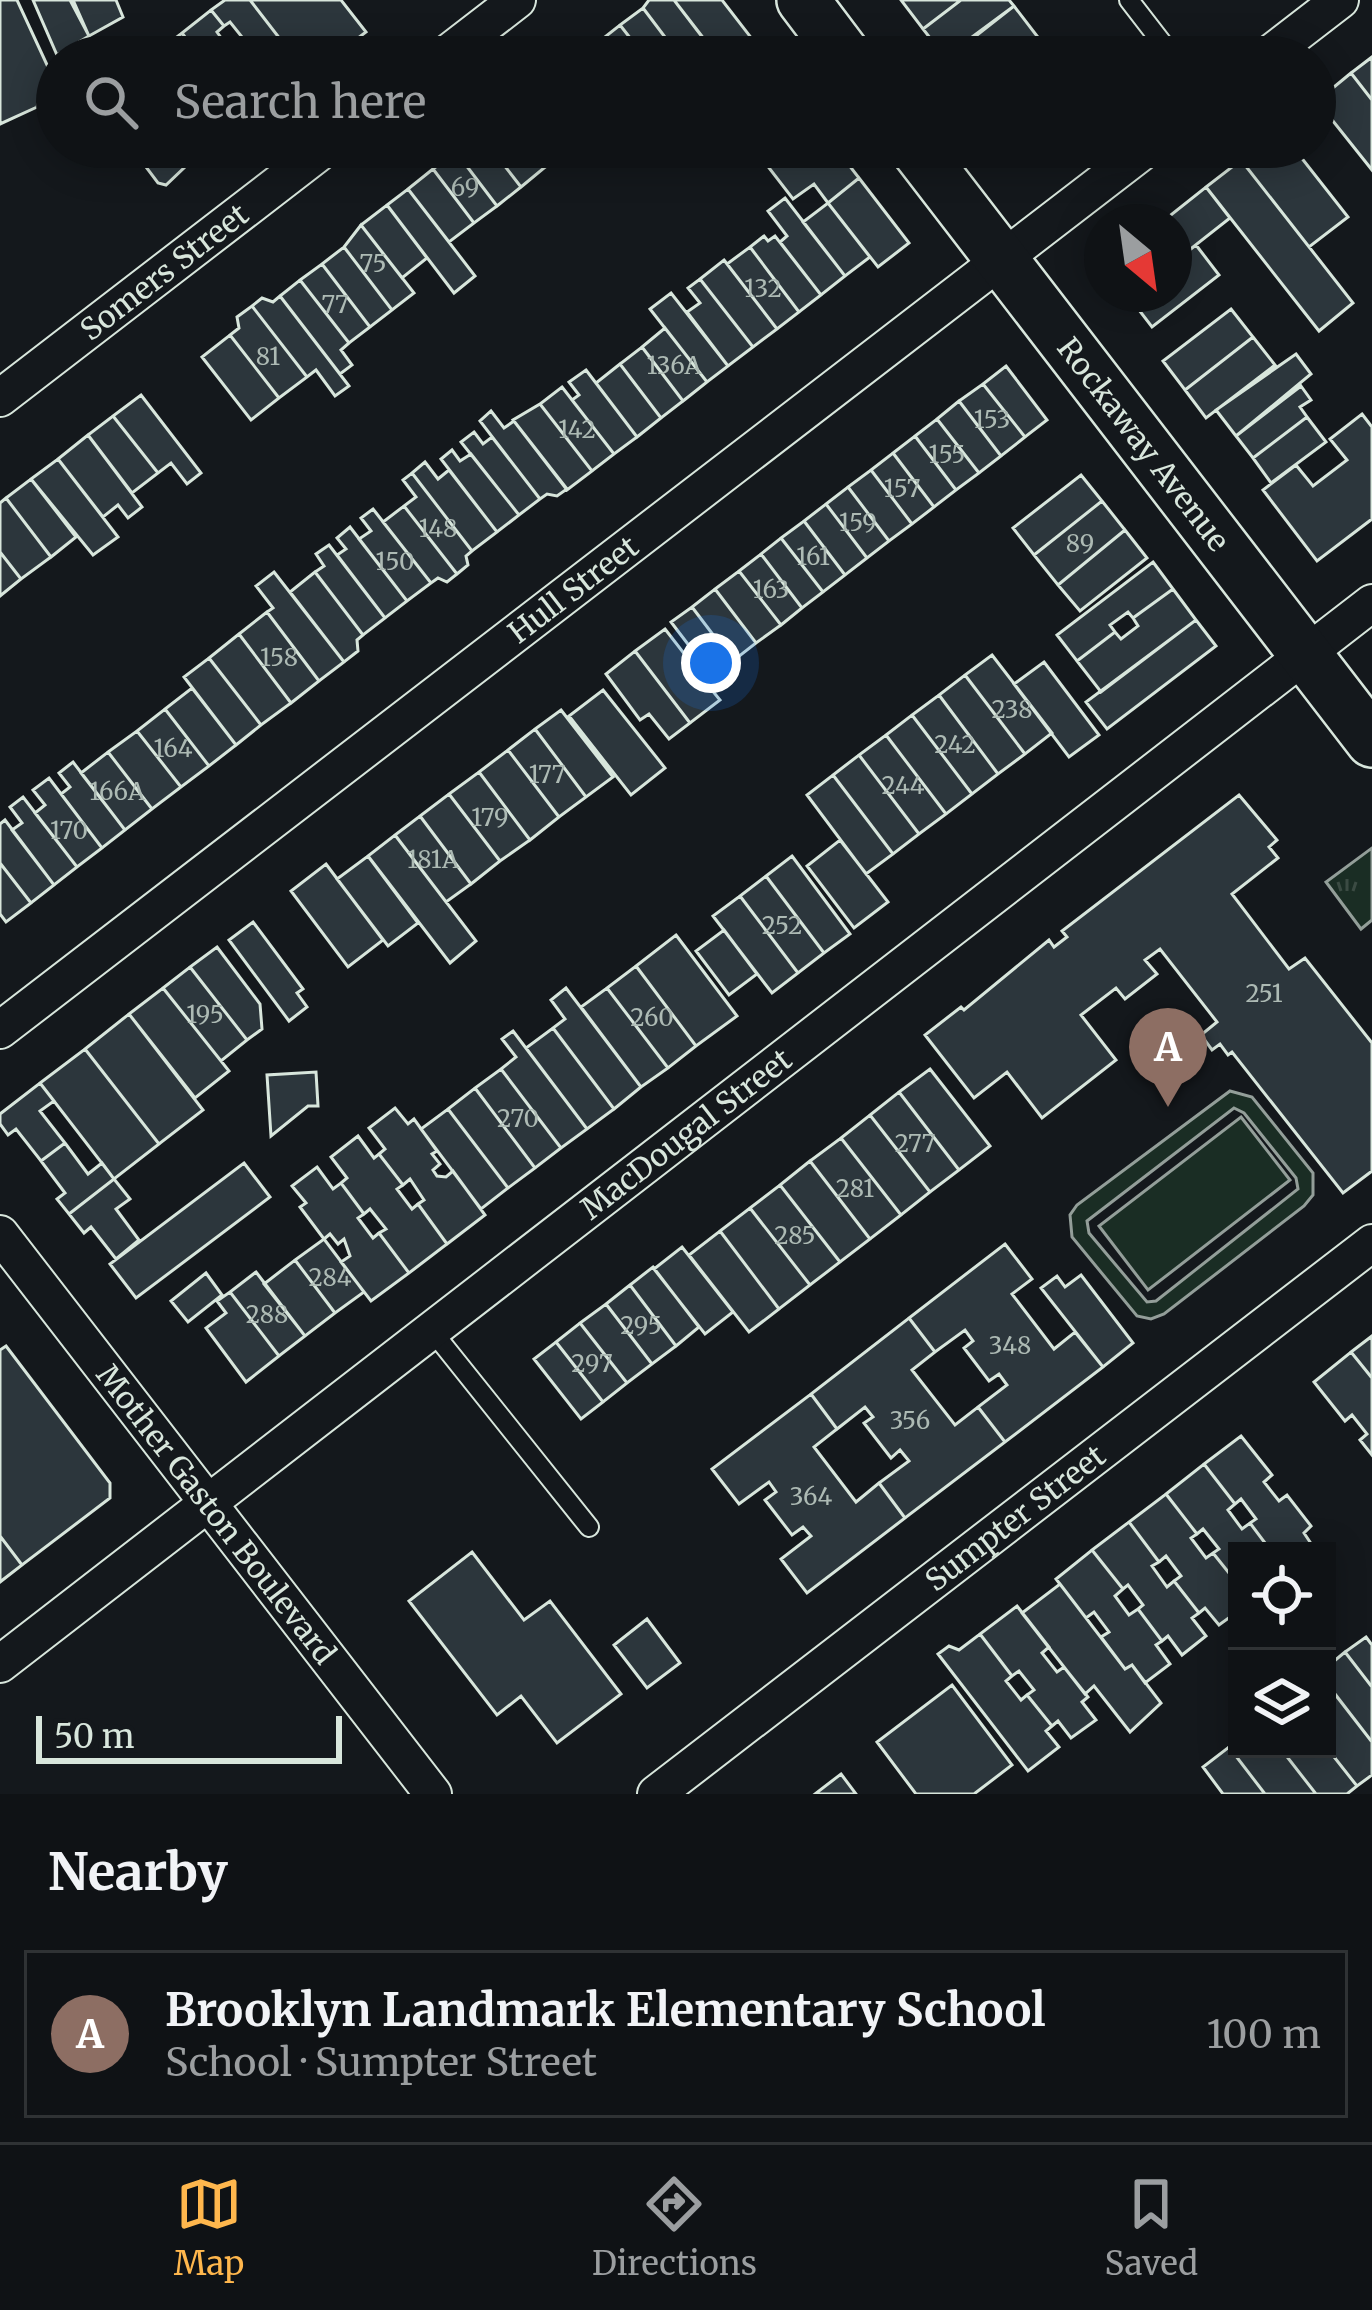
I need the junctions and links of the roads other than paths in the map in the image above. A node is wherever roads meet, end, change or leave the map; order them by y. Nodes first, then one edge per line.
1 (517, 0) edge
2 (802, 0) edge
3 (1129, 0) edge
4 (1340, 0) edge
5 (470, 36) edge
6 (830, 36) edge
7 (1157, 36) edge
8 (1293, 36) edge
9 (299, 168) edge
10 (931, 168) edge
11 (1121, 168) edge
12 (1002, 260) junction
13 (0, 398) edge
14 (1372, 603) edge
15 (1305, 654) junction
16 (1372, 741) edge
17 (0, 1030) edge
18 (0, 1234) edge
19 (1372, 1243) edge
20 (433, 1332) junction
21 (209, 1505) junction
22 (589, 1527) dead end
23 (0, 1664) edge
24 (433, 1794) edge
25 (656, 1794) edge

1 - 5 street
2 - 6 main road
3 - 7 lane
4 - 8 street
9 - 13 street, Somers Street
10 - 12 main road, Rockaway Avenue
11 - 12 street, Hull Street
12 - 15 main road, Rockaway Avenue
12 - 17 street, Hull Street
14 - 15 street, MacDougal Street
15 - 16 main road, Rockaway Avenue
15 - 20 street, MacDougal Street
18 - 21 street, Mother Gaston Boulevard
19 - 25 street, Sumpter Street
20 - 21 street, MacDougal Street
20 - 22 lane
21 - 23 street, MacDougal Street
21 - 24 street, Mother Gaston Boulevard

